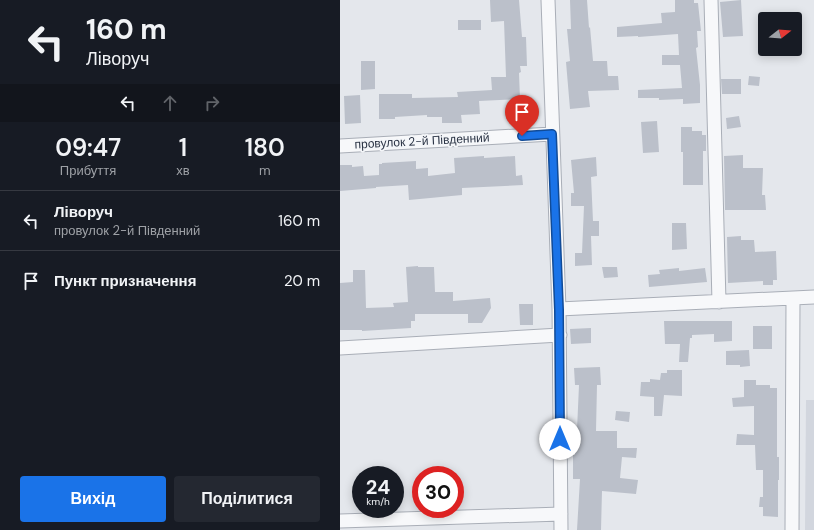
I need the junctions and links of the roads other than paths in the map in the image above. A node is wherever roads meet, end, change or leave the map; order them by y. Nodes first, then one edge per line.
1 (548, 0) edge
2 (711, 0) edge
3 (552, 134) junction
4 (340, 146) edge
5 (814, 297) edge
6 (793, 299) junction
7 (718, 302) junction
8 (559, 310) junction
9 (560, 335) junction
10 (340, 348) edge
11 (561, 514) junction
12 (340, 521) edge
13 (561, 530) edge
14 (792, 530) edge

1 - 3 street
2 - 7 street
3 - 4 street, провулок 2-й Південний
3 - 8 street
5 - 6 street
6 - 7 street
6 - 14 street
7 - 8 street
8 - 9 street
9 - 10 street
9 - 11 street
11 - 12 street
11 - 13 street

